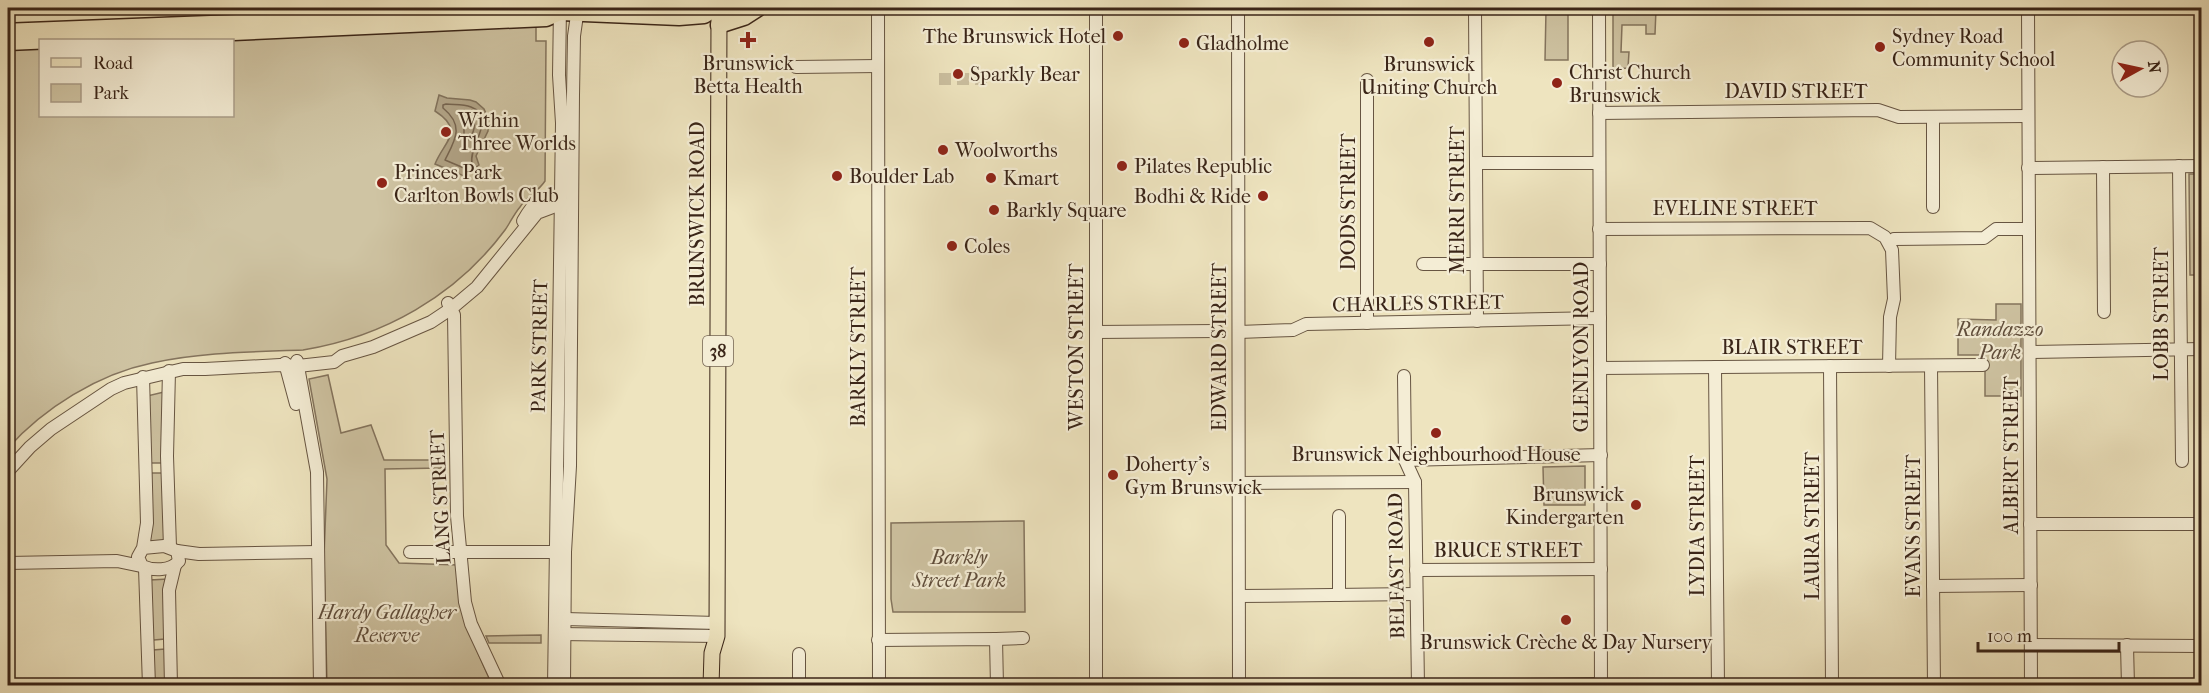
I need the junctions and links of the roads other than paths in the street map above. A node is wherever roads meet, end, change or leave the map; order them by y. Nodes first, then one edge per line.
1 (150, 8) edge
2 (512, 8) edge
3 (717, 8) edge
4 (758, 8) edge
5 (878, 8) edge
6 (1096, 8) edge
7 (1238, 8) edge
8 (1475, 8) edge
9 (1599, 8) edge
10 (2028, 8) edge
11 (557, 9) edge
12 (578, 10) edge
13 (8, 14) edge
14 (423, 17) junction
15 (293, 18) edge
16 (719, 25) junction
17 (8, 28) edge
18 (185, 28) junction
19 (46, 39) edge
20 (39, 40) edge
21 (8, 42) edge
22 (878, 66) junction
23 (796, 67) dead end
24 (1367, 80) dead end
25 (567, 95) junction
26 (1599, 113) junction
27 (2028, 116) junction
28 (1933, 117) junction
29 (1476, 163) junction
30 (1599, 163) junction
31 (2179, 166) junction
32 (2202, 166) edge
33 (2103, 167) junction
34 (2028, 168) junction
35 (566, 204) junction
36 (1933, 207) dead end
37 (1599, 228) junction
38 (2029, 229) junction
39 (1890, 242) junction
40 (1423, 264) dead end
41 (1477, 264) junction
42 (1600, 264) junction
43 (450, 305) junction
44 (2104, 312) dead end
45 (1600, 318) junction
46 (1478, 321) junction
47 (1367, 323) junction
48 (1217, 331) dead end
49 (1096, 332) junction
50 (1239, 332) junction
51 (2202, 349) edge
52 (2180, 350) junction
53 (2030, 352) junction
54 (289, 364) junction
55 (1983, 365) dead end
56 (1830, 366) junction
57 (1889, 366) junction
58 (1931, 366) junction
59 (1715, 367) junction
60 (1600, 368) junction
61 (169, 374) junction
62 (1404, 376) dead end
63 (143, 380) junction
64 (1601, 455) junction
65 (1405, 460) junction
66 (2182, 461) dead end
67 (168, 467) junction
68 (146, 468) junction
69 (8, 471) edge
70 (1415, 482) junction
71 (1239, 483) junction
72 (1339, 516) dead end
73 (2030, 524) junction
74 (2202, 524) edge
75 (141, 550) junction
76 (410, 552) dead end
77 (561, 552) junction
78 (461, 553) junction
79 (8, 556) edge
80 (315, 556) junction
81 (175, 557) junction
82 (8, 563) edge
83 (143, 567) junction
84 (1601, 569) junction
85 (1416, 570) junction
86 (2031, 585) junction
87 (1933, 586) junction
88 (1416, 594) junction
89 (1339, 595) junction
90 (1239, 596) junction
91 (565, 619) junction
92 (717, 629) junction
93 (560, 634) junction
94 (996, 639) junction
95 (1023, 639) dead end
96 (878, 640) junction
97 (2031, 645) junction
98 (2127, 645) junction
99 (2202, 646) edge
100 (799, 654) dead end
101 (1601, 685) edge
102 (149, 686) edge
103 (171, 686) edge
104 (314, 686) edge
105 (320, 686) edge
106 (500, 686) edge
107 (554, 686) edge
108 (564, 686) edge
109 (711, 686) edge
110 (722, 686) edge
111 (799, 686) edge
112 (879, 686) edge
113 (997, 686) edge
114 (1096, 686) edge
115 (1239, 686) edge
116 (1418, 686) edge
117 (1434, 686) edge
118 (1718, 686) edge
119 (1832, 686) edge
120 (1934, 686) edge
121 (2031, 686) edge
122 (2128, 686) edge

1 - 13 highway
2 - 14 highway
3 - 12 highway
3 - 16 main road, BRUNSWICK ROAD / 38
4 - 16 highway
5 - 22 street, BARKLY STREET
6 - 49 street, WESTON STREET
7 - 50 street, EDWARD STREET
8 - 29 street, MERRI STREET
9 - 26 street, GLENLYON ROAD
10 - 27 street, ALBERT STREET
11 - 12 highway
11 - 14 highway
11 - 25 street, PARK STREET
12 - 25 street, PARK STREET
14 - 15 highway
15 - 18 highway
16 - 92 main road, BRUNSWICK ROAD / 38
17 - 18 highway
18 - 19 highway
20 - 21 highway
22 - 23 street
22 - 96 street, BARKLY STREET
24 - 47 street, DODS STREET
25 - 35 street, PARK STREET
26 - 28 street, DAVID STREET
26 - 30 street, GLENLYON ROAD
27 - 28 street, DAVID STREET
27 - 34 street, ALBERT STREET
28 - 36 street
29 - 30 street
29 - 41 street, MERRI STREET
30 - 37 street, GLENLYON ROAD
31 - 32 street
31 - 33 street
31 - 52 street, LOBB STREET
33 - 34 street
33 - 44 street
34 - 38 street, ALBERT STREET
35 - 43 street
35 - 77 street, PARK STREET
37 - 39 street, EVELINE STREET
37 - 42 street, GLENLYON ROAD
38 - 39 street
38 - 53 street, ALBERT STREET
39 - 57 street
40 - 41 street
41 - 42 street
41 - 46 street, MERRI STREET
42 - 45 street, GLENLYON ROAD
43 - 54 street
43 - 78 street, LANG STREET
45 - 46 street, CHARLES STREET
45 - 60 street, GLENLYON ROAD
46 - 47 street, CHARLES STREET
47 - 50 street, CHARLES STREET
48 - 49 street
49 - 114 street, WESTON STREET
50 - 71 street, EDWARD STREET
51 - 52 street
52 - 53 street
52 - 66 street, LOBB STREET
53 - 73 street, ALBERT STREET
54 - 61 street
54 - 80 street
55 - 58 street, BLAIR STREET
56 - 57 street, BLAIR STREET
56 - 59 street, BLAIR STREET
56 - 119 street, LAURA STREET
57 - 58 street, BLAIR STREET
58 - 87 street, EVANS STREET
59 - 60 street, BLAIR STREET
59 - 118 street, LYDIA STREET
60 - 64 street, GLENLYON ROAD
61 - 63 street
61 - 67 street
62 - 65 street, BELFAST ROAD
63 - 68 street
63 - 69 street
64 - 65 street
64 - 84 street, GLENLYON ROAD
65 - 70 street, BELFAST ROAD
67 - 68 street
67 - 81 street
68 - 75 street
70 - 71 street
70 - 85 street, BELFAST ROAD
71 - 90 street, EDWARD STREET
72 - 89 street
73 - 74 street
73 - 86 street, ALBERT STREET
75 - 79 street
75 - 81 street
75 - 83 street
76 - 78 street
77 - 78 street
77 - 91 street, PARK STREET
77 - 93 street, PARK STREET
78 - 106 street, LANG STREET
80 - 81 street
80 - 104 street
80 - 105 street
81 - 83 street
81 - 103 street
82 - 83 street
83 - 102 street
84 - 85 street, BRUCE STREET
84 - 101 street, GLENLYON ROAD
85 - 88 street, BELFAST ROAD
86 - 87 street
86 - 97 street, ALBERT STREET
87 - 120 street, EVANS STREET
88 - 89 street
88 - 116 street, BELFAST ROAD
89 - 90 street
90 - 115 street, EDWARD STREET
91 - 92 street
91 - 93 street, PARK STREET
92 - 93 street
92 - 109 main road, BRUNSWICK ROAD / 38
92 - 110 main road, BRUNSWICK ROAD / 38
93 - 107 street, PARK STREET
93 - 108 street, PARK STREET
94 - 95 street
94 - 96 street
94 - 113 street
96 - 112 street, BARKLY STREET
97 - 98 street
97 - 121 street, ALBERT STREET
98 - 99 street
98 - 122 street
100 - 111 street
101 - 117 street

